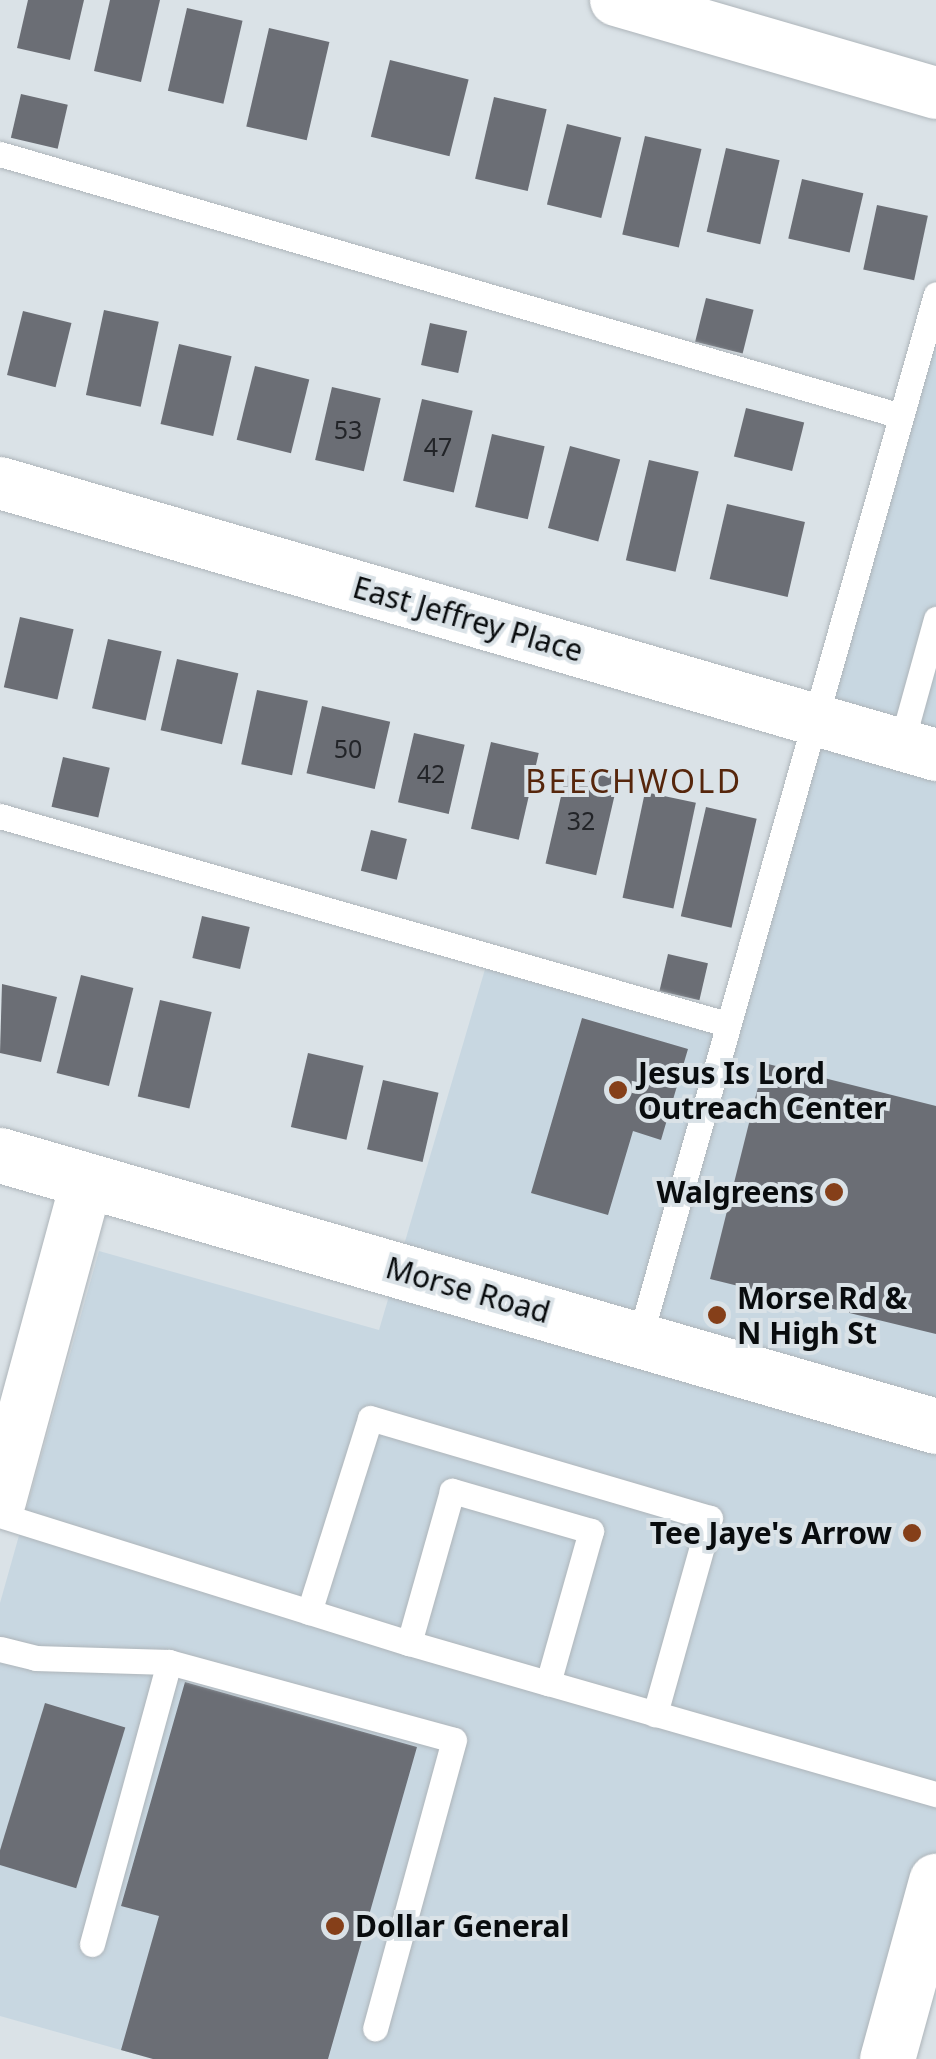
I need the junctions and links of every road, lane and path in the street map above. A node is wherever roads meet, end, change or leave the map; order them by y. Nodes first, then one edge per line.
1 (616, 0) edge
2 (936, 93) edge
3 (0, 154) edge
4 (936, 294) edge
5 (901, 416) junction
6 (0, 483) edge
7 (936, 619) edge
8 (814, 720) junction
9 (918, 750) edge
10 (0, 816) edge
11 (727, 1024) junction
12 (0, 1155) edge
13 (87, 1180) junction
14 (639, 1340) junction
15 (936, 1426) edge
16 (0, 1501) edge
17 (0, 1515) edge
18 (309, 1612) junction
19 (409, 1643) junction
20 (0, 1648) edge
21 (169, 1662) junction
22 (548, 1683) junction
23 (655, 1714) junction
24 (936, 1794) edge
25 (936, 1880) edge
26 (92, 1944) dead end
27 (375, 2028) dead end
28 (887, 2059) edge

1 - 2 street
3 - 5 lane
4 - 5 lane
5 - 8 lane
6 - 8 street, East Jeffrey Place
7 - 9 lane
8 - 9 street, East Jeffrey Place
8 - 11 lane
10 - 11 lane
11 - 14 lane
12 - 13 main road, Morse Road
13 - 14 main road, Morse Road
13 - 16 street
14 - 15 main road, Morse Road
17 - 18 lane
18 - 19 lane
18 - 23 lane
19 - 22 lane
19 - 22 lane
20 - 21 lane
21 - 26 lane
21 - 27 lane
22 - 23 lane
23 - 24 lane
25 - 28 main road

